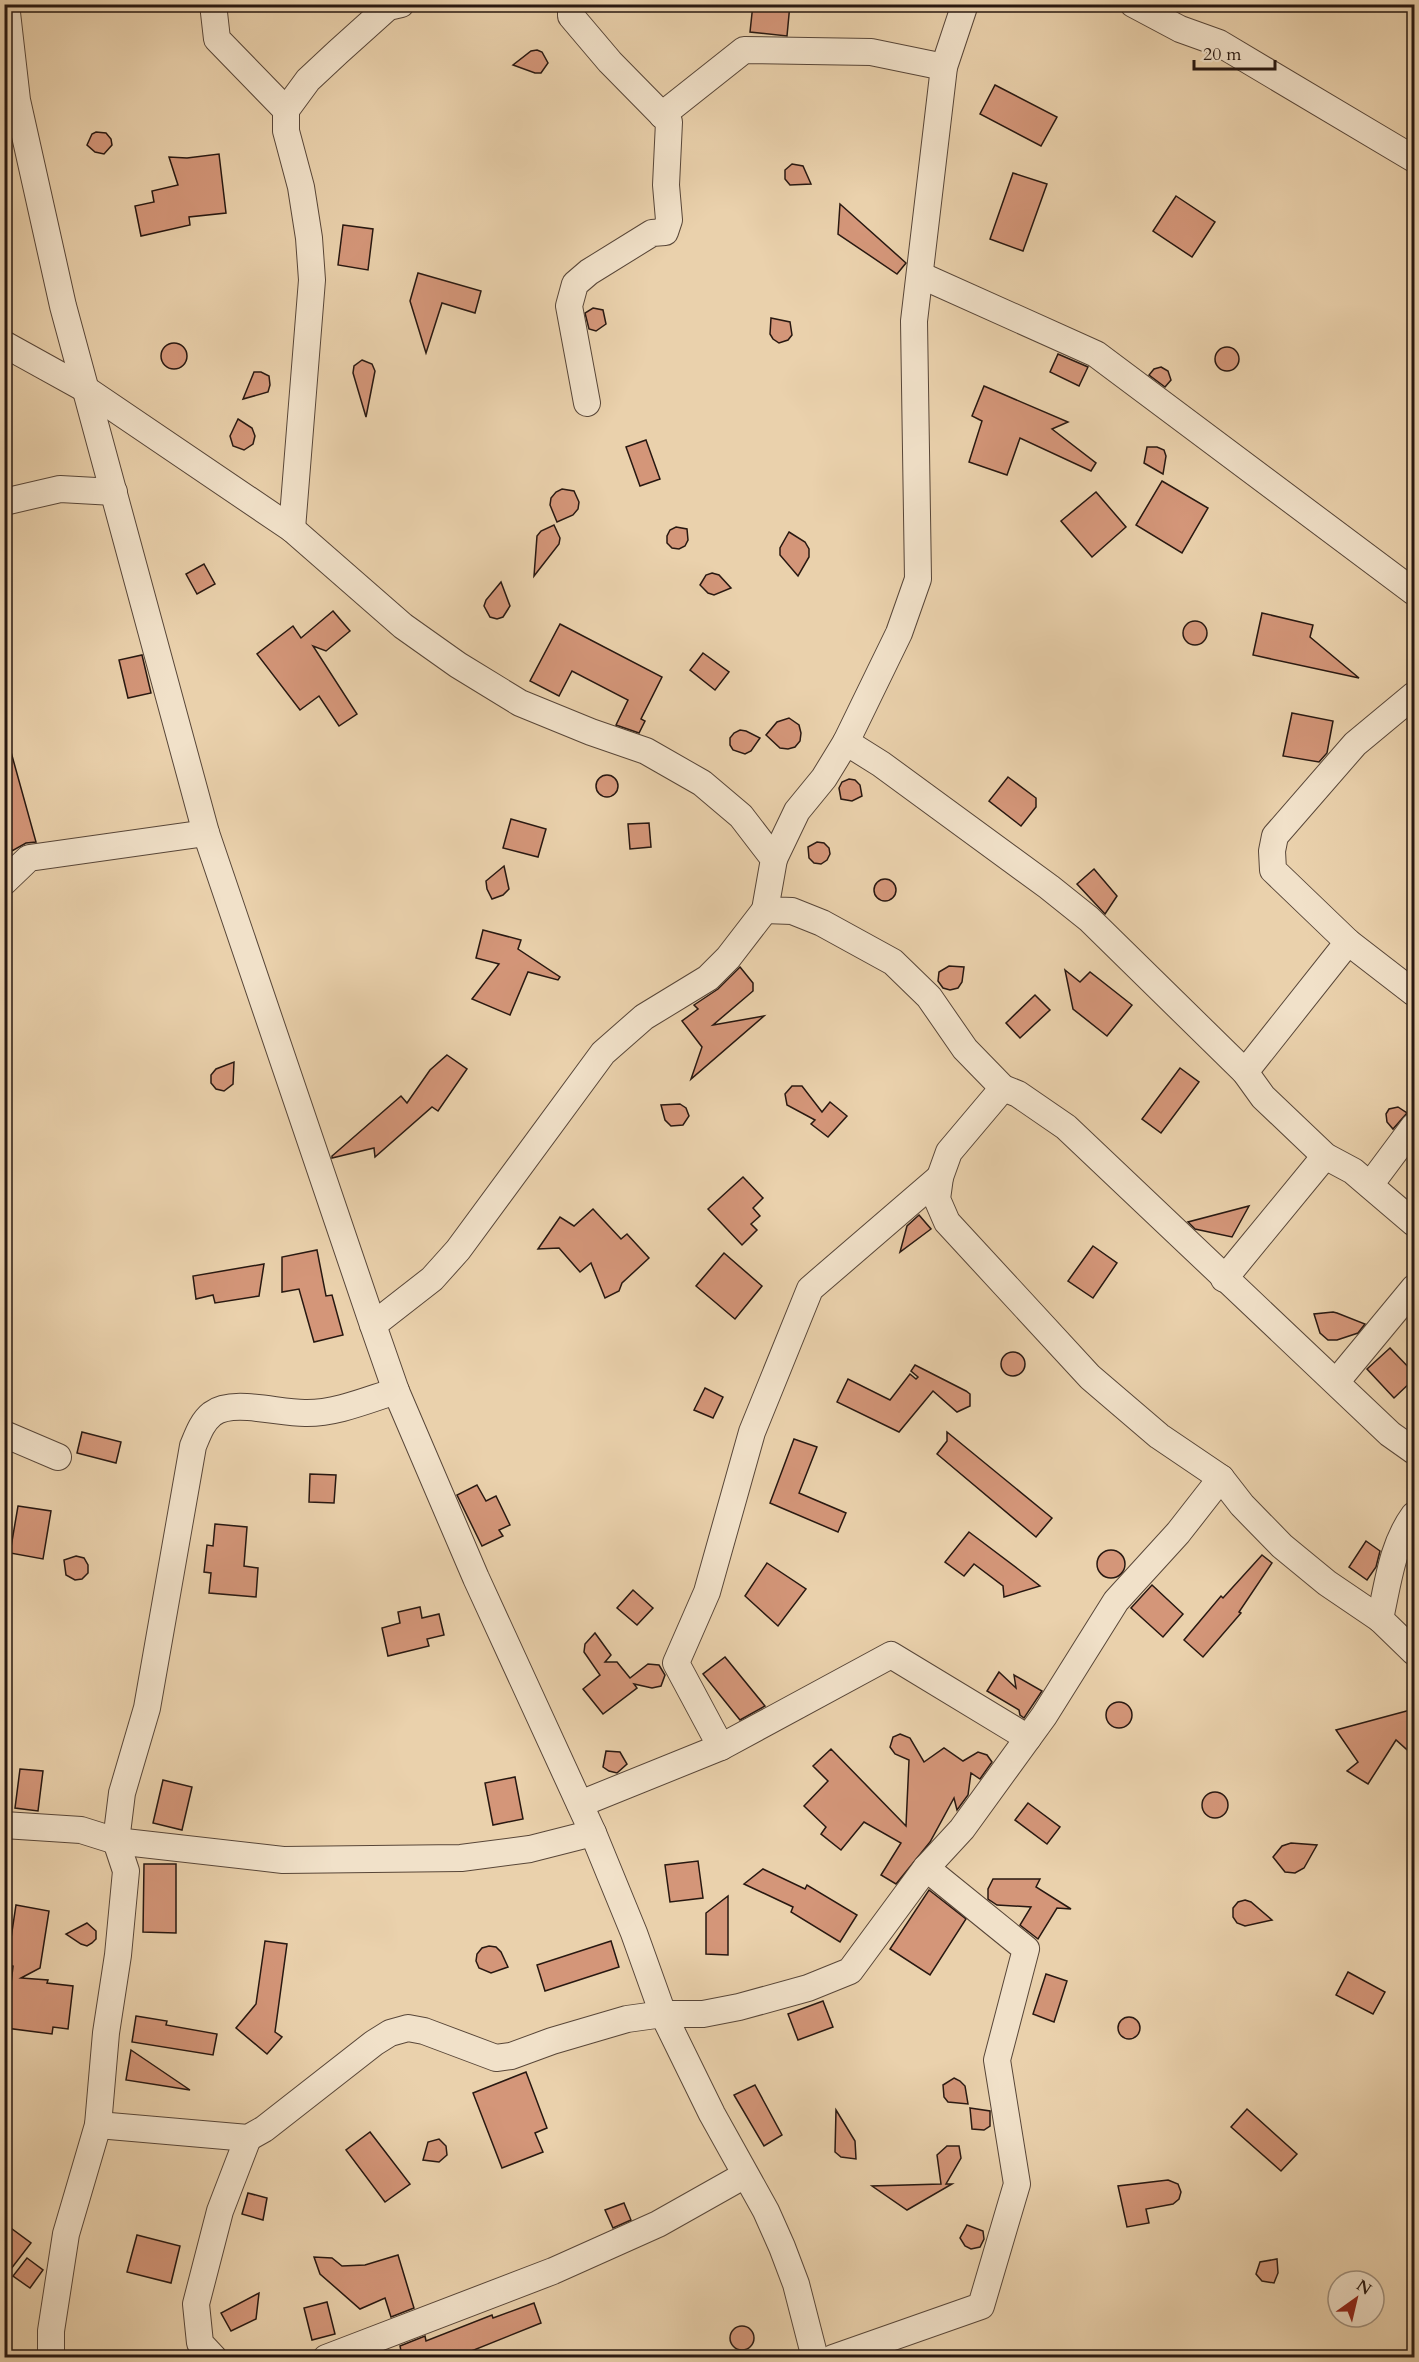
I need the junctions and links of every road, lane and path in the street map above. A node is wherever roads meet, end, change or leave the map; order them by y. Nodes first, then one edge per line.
1 (6, 4) edge
2 (213, 4) edge
3 (401, 4) edge
4 (571, 4) edge
5 (965, 4) edge
6 (1133, 4) edge
7 (944, 67) junction
8 (286, 110) junction
9 (662, 115) junction
10 (1414, 159) edge
11 (920, 275) junction
12 (4, 344) edge
13 (87, 390) junction
14 (587, 403) dead end
15 (114, 492) junction
16 (4, 502) edge
17 (292, 530) junction
18 (1414, 592) edge
19 (1414, 695) edge
20 (846, 742) junction
21 (206, 833) junction
22 (774, 859) junction
23 (4, 882) edge
24 (765, 910) junction
25 (1348, 942) junction
26 (1414, 993) edge
27 (1245, 1072) junction
28 (1003, 1088) junction
29 (1414, 1125) edge
30 (1325, 1156) junction
31 (940, 1177) junction
32 (1370, 1185) junction
33 (1414, 1223) edge
34 (1224, 1279) junction
35 (1414, 1288) edge
36 (373, 1325) junction
37 (1336, 1381) junction
38 (396, 1391) junction
39 (4, 1434) edge
40 (1414, 1450) edge
41 (58, 1457) dead end
42 (1221, 1478) junction
43 (1414, 1515) edge
44 (1380, 1619) junction
45 (1414, 1652) edge
46 (1028, 1738) junction
47 (721, 1747) junction
48 (580, 1804) junction
49 (4, 1825) edge
50 (593, 1833) junction
51 (116, 1840) junction
52 (926, 1868) junction
53 (663, 2014) junction
54 (98, 2125) junction
55 (248, 2138) junction
56 (745, 2175) junction
57 (51, 2358) edge
58 (214, 2358) edge
59 (327, 2358) edge
60 (815, 2358) edge
61 (833, 2358) edge

1 - 13 street
2 - 8 street
3 - 8 street
4 - 9 street
5 - 7 street
6 - 10 street
7 - 9 street
7 - 11 street
8 - 17 street
9 - 14 street
11 - 18 street
11 - 20 street
12 - 13 street
13 - 15 street
13 - 17 street
15 - 16 street
15 - 21 street
17 - 22 street
19 - 25 street
20 - 22 street
20 - 27 street
21 - 23 street
21 - 36 street
22 - 24 street
24 - 28 street
24 - 36 street
25 - 26 street
25 - 27 street
27 - 30 street
28 - 31 street
28 - 34 street
29 - 32 street
30 - 32 street
30 - 34 street
31 - 42 street
31 - 47 street
32 - 33 street
34 - 37 street
35 - 37 street
36 - 38 street
37 - 40 street
38 - 48 street
38 - 51 street
39 - 41 street
42 - 44 street
42 - 46 street
43 - 44 street
44 - 45 street
46 - 47 street
46 - 52 street
47 - 48 street
48 - 50 street
49 - 51 street
50 - 51 street
50 - 53 street
51 - 54 street
52 - 53 street
52 - 61 street
53 - 55 street
53 - 56 street
54 - 55 street
54 - 57 street
55 - 58 street
56 - 59 street
56 - 60 street

